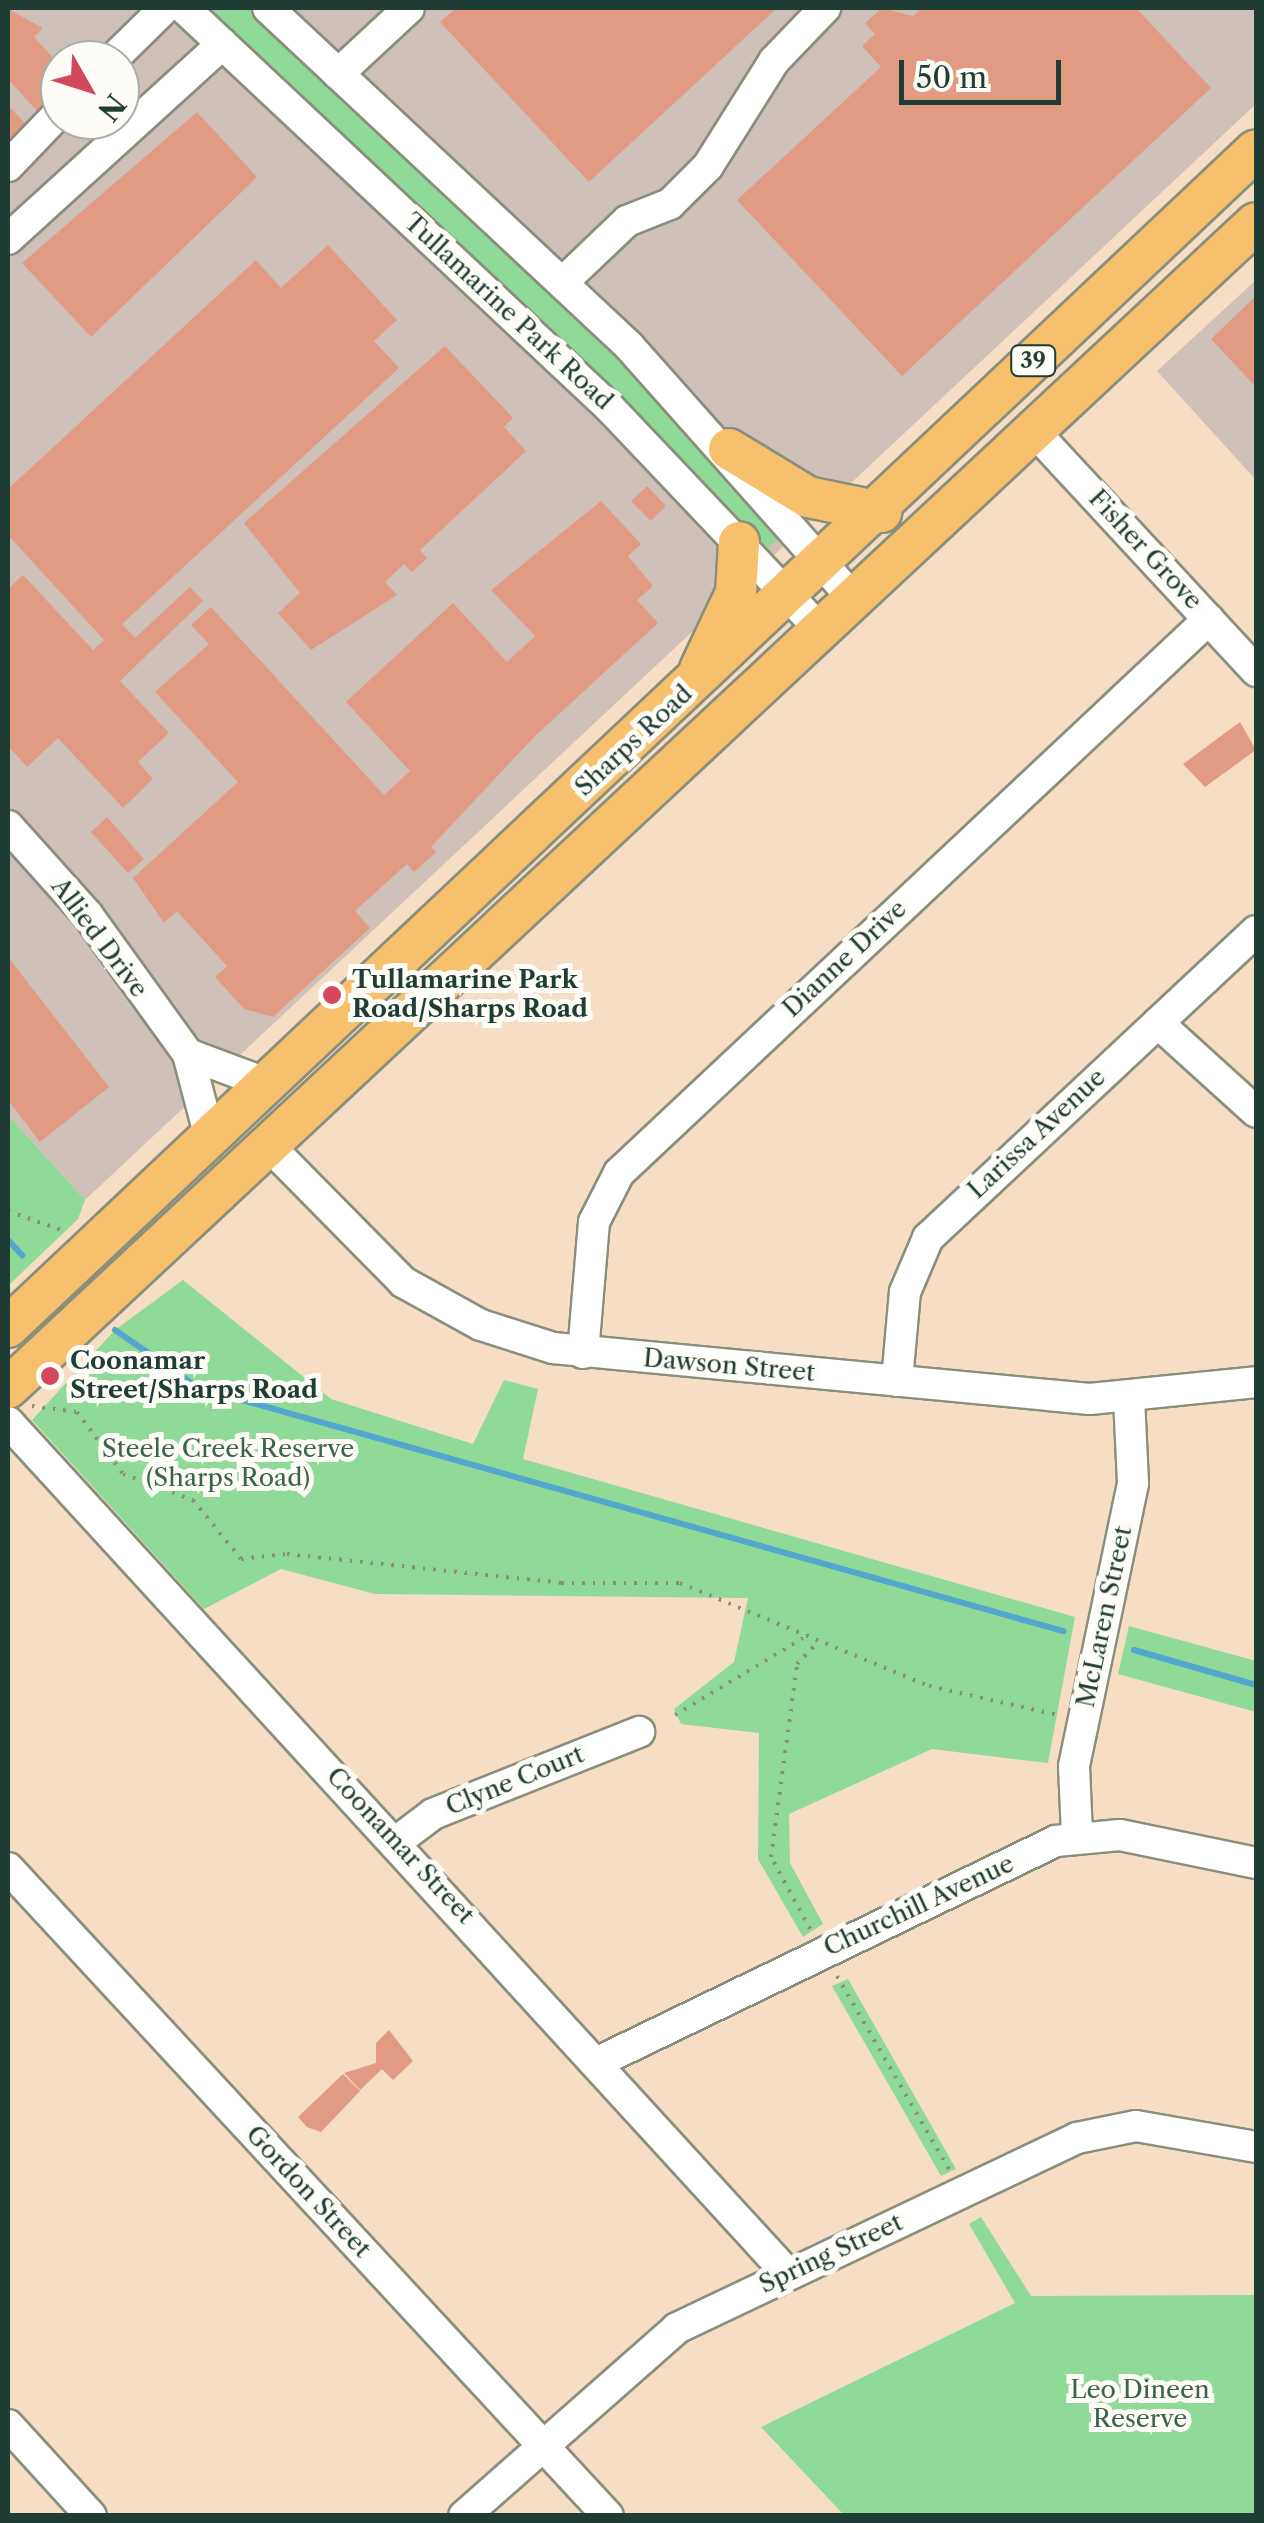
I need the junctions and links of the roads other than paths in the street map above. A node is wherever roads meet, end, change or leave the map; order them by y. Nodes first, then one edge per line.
1 (165, 8) edge
2 (184, 8) edge
3 (268, 8) edge
4 (409, 8) edge
5 (825, 8) edge
6 (132, 40) edge
7 (222, 44) junction
8 (338, 74) junction
9 (40, 133) edge
10 (1256, 150) edge
11 (8, 166) edge
12 (1256, 224) edge
13 (8, 239) edge
14 (562, 284) junction
15 (1032, 429) junction
16 (728, 449) junction
17 (881, 512) junction
18 (739, 542) junction
19 (826, 562) junction
20 (790, 596) junction
21 (852, 597) junction
22 (1209, 619) junction
23 (820, 629) junction
24 (1256, 671) edge
25 (689, 690) junction
26 (8, 826) edge
27 (1256, 931) edge
28 (1158, 1023) junction
29 (188, 1054) junction
30 (268, 1084) junction
31 (1256, 1112) edge
32 (210, 1138) junction
33 (272, 1148) junction
34 (172, 1175) junction
35 (8, 1327) edge
36 (583, 1352) junction
37 (897, 1381) junction
38 (1256, 1382) edge
39 (10, 1385) edge
40 (1129, 1398) junction
41 (8, 1422) edge
42 (639, 1732) dead end
43 (1077, 1836) junction
44 (396, 1842) junction
45 (1256, 1863) edge
46 (8, 1868) edge
47 (600, 2061) junction
48 (1256, 2146) edge
49 (788, 2274) junction
50 (8, 2425) edge
51 (543, 2446) junction
52 (91, 2516) edge
53 (464, 2516) edge
54 (608, 2516) edge

1 - 6 street
2 - 7 street, Tullamarine Park Road
3 - 8 street
4 - 8 street
5 - 14 street
7 - 13 street
7 - 18 street, Tullamarine Park Road
8 - 14 street
9 - 11 street
10 - 17 main road, Sharps Road / 39
12 - 15 main road, Sharps Road / 39
14 - 16 street
15 - 21 main road, Sharps Road / 39
15 - 22 street, Fisher Grove
16 - 17 main road
16 - 19 street
17 - 19 main road, Sharps Road / 39
18 - 20 street, Tullamarine Park Road
18 - 25 main road
19 - 20 main road, Sharps Road / 39
19 - 21 street
20 - 23 street, Tullamarine Park Road
20 - 25 main road, Sharps Road / 39
21 - 23 main road, Sharps Road / 39
22 - 24 street, Fisher Grove
22 - 36 street, Dianne Drive
23 - 33 main road, Sharps Road / 39
25 - 30 main road, Sharps Road / 39
26 - 29 street, Allied Drive
27 - 28 street, Larissa Avenue
28 - 31 street
28 - 37 street, Larissa Avenue
29 - 30 street
29 - 32 street, Allied Drive
30 - 32 main road, Sharps Road / 39
32 - 34 main road, Sharps Road / 39
33 - 34 main road
33 - 36 street, Dawson Street
33 - 39 main road, Sharps Road / 39
34 - 35 main road, Sharps Road / 39
36 - 37 street, Dawson Street
37 - 40 street, Dawson Street
38 - 40 street, Dawson Street
40 - 43 street, McLaren Street
41 - 44 street, Coonamar Street
42 - 44 street, Clyne Court
43 - 45 street, Churchill Avenue
43 - 47 street, Churchill Avenue
44 - 47 street, Coonamar Street
46 - 51 street, Gordon Street
47 - 49 street, Coonamar Street
48 - 49 street, Spring Street
49 - 51 street, Spring Street
50 - 52 street
51 - 53 street, Spring Street
51 - 54 street, Gordon Street

